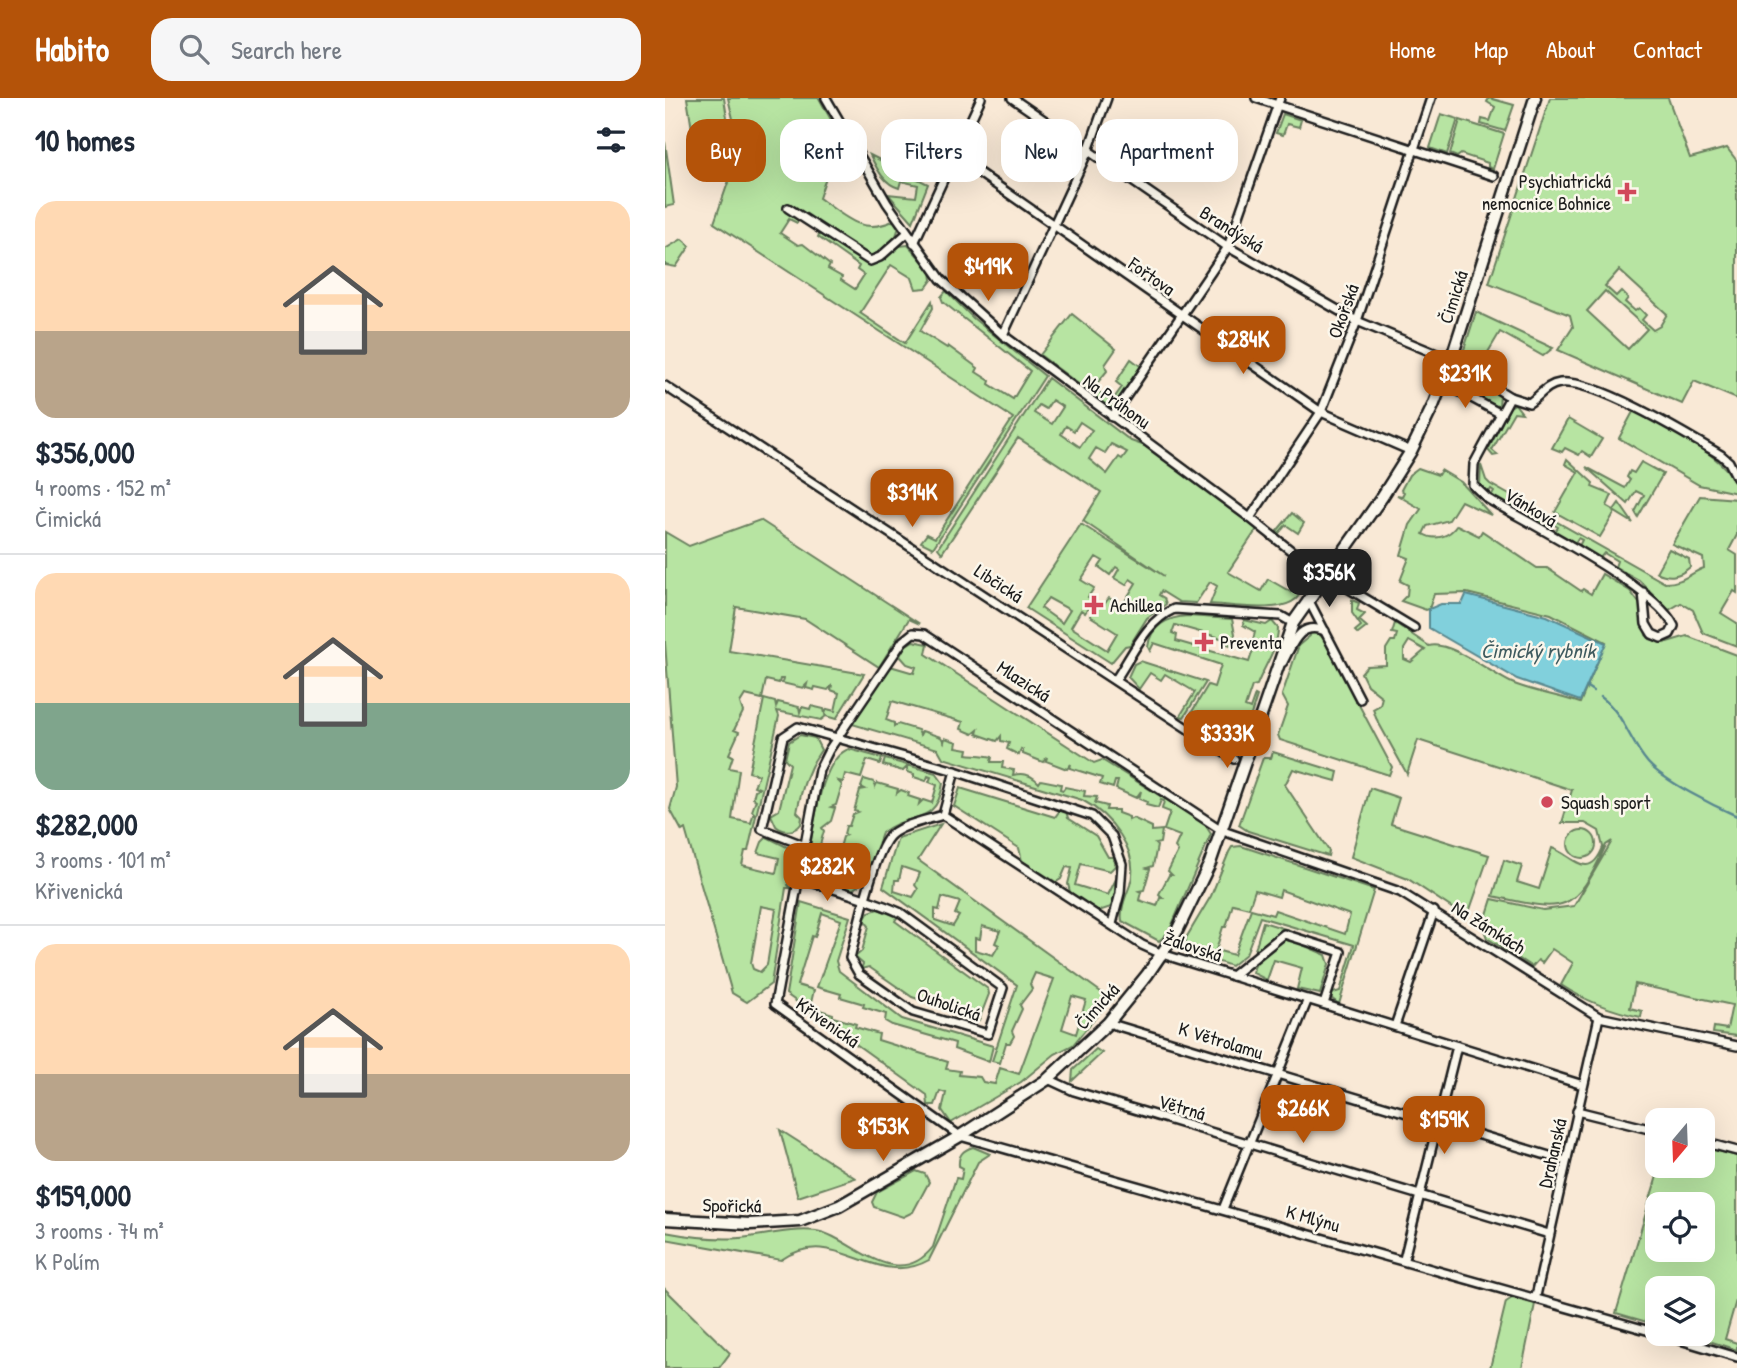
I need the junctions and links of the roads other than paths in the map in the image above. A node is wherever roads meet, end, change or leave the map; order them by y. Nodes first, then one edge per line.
1 (826, 98) edge
2 (981, 98) edge
3 (1012, 98) edge
4 (1107, 98) edge
5 (1256, 98) edge
6 (1431, 98) edge
7 (1535, 98) edge
8 (1279, 102) edge
9 (972, 119) edge
10 (1413, 150) junction
11 (1088, 151) junction
12 (1494, 176) dead end
13 (987, 179) edge
14 (943, 182) edge
15 (788, 208) dead end
16 (1054, 227) junction
17 (907, 233) junction
18 (914, 243) junction
19 (1228, 247) junction
20 (1181, 316) junction
21 (1357, 321) junction
22 (1003, 335) junction
23 (1451, 360) junction
24 (1442, 382) junction
25 (665, 386) edge
26 (669, 393) edge
27 (1510, 397) junction
28 (1321, 412) junction
29 (1501, 414) junction
30 (1112, 417) junction
31 (1411, 451) junction
32 (1721, 455) junction
33 (1737, 458) edge
34 (1737, 478) edge
35 (1250, 518) junction
36 (1327, 574) junction
37 (1643, 592) junction
38 (1308, 599) junction
39 (1293, 623) junction
40 (1414, 628) dead end
41 (1325, 631) junction
42 (1115, 679) junction
43 (1272, 685) junction
44 (1360, 699) dead end
45 (839, 737) junction
46 (1234, 758) dead end
47 (955, 771) junction
48 (943, 815) junction
49 (1223, 831) junction
50 (803, 845) junction
51 (798, 878) junction
52 (866, 900) junction
53 (1434, 911) junction
54 (1112, 924) junction
55 (1162, 954) junction
56 (1232, 976) junction
57 (1308, 999) junction
58 (1324, 1004) junction
59 (1599, 1017) junction
60 (1108, 1023) junction
61 (1395, 1026) junction
62 (1457, 1046) junction
63 (1737, 1046) edge
64 (1277, 1074) junction
65 (1048, 1079) junction
66 (1583, 1085) junction
67 (1577, 1111) junction
68 (1438, 1123) junction
69 (1645, 1128) edge
70 (960, 1136) junction
71 (1249, 1144) junction
72 (1715, 1145) edge
73 (1737, 1151) edge
74 (1566, 1161) junction
75 (1420, 1195) junction
76 (1223, 1209) junction
77 (665, 1219) edge
78 (800, 1221) joint
79 (1549, 1234) junction
80 (1403, 1259) junction
81 (1536, 1296) junction
82 (1645, 1329) edge
83 (1701, 1346) edge
84 (1737, 1357) edge

1 - 17 street, Na Průhonu
2 - 9 street
3 - 11 street, Brandýská
4 - 11 street
5 - 8 street
6 - 10 street, Okořská
7 - 23 street, Čimická
8 - 10 street
8 - 19 street
10 - 12 street
10 - 21 street, Okořská
11 - 16 street
11 - 19 street, Brandýská
13 - 16 street, Fořtova
14 - 18 street
15 - 17 street
16 - 20 street, Fořtova
16 - 22 street
17 - 18 street, Na Průhonu
18 - 22 street, Na Průhonu
19 - 20 street
19 - 21 street, Brandýská
20 - 28 street, Fořtova
20 - 30 street
21 - 23 street, Brandýská
21 - 28 street, Okořská
22 - 30 street, Na Průhonu
23 - 24 street, Čimická
23 - 27 street
24 - 29 street
24 - 31 street, Čimická
25 - 26 street, Libčická
26 - 42 street, Libčická
27 - 29 street, Vánková
27 - 32 street
28 - 31 street, Fořtova
28 - 35 street, Okořská
29 - 37 street, Vánková
30 - 35 street, Na Průhonu
31 - 36 street, Čimická
32 - 33 street
32 - 34 street
35 - 36 street, Na Průhonu
36 - 38 street, Čimická
36 - 40 street, Na Průhonu
37 - 37 street, Vánková
38 - 39 street, Čimická
38 - 41 street
39 - 42 street
39 - 43 street, Čimická
41 - 43 street, Čimická
41 - 44 street
42 - 46 street, Libčická
43 - 49 street, Čimická
45 - 47 street
45 - 49 street, Mlazická
45 - 50 street, Křivenická
45 - 50 street
47 - 48 street
47 - 54 street
48 - 52 street
48 - 54 street, Žalovská
49 - 53 street, Na Zámkách
49 - 55 street, Čimická
50 - 51 street, Křivenická
51 - 52 street
51 - 70 street, Křivenická
52 - 52 street, Ouholická
53 - 59 street, Na Zámkách
53 - 61 street
54 - 55 street, Žalovská
55 - 56 street, Žalovská
55 - 60 street, Čimická
56 - 57 street, Žalovská
56 - 58 street
57 - 58 street, Žalovská
57 - 64 street
58 - 61 street, Žalovská
59 - 63 street, Na Zámkách
59 - 66 street, Drahanská
60 - 64 street, K Větrolamu
60 - 65 street, Čimická
61 - 62 street, Žalovská
62 - 66 street, Žalovská
62 - 68 street
64 - 68 street, K Větrolamu
64 - 71 street
65 - 70 street, Čimická
65 - 71 street, Větrná
66 - 67 street, Drahanská
67 - 69 street
67 - 74 street, Drahanská
68 - 74 street, K Větrolamu
68 - 75 street
70 - 76 street, K Mlýnu
70 - 78 street, Čimická
71 - 75 street, Větrná
71 - 76 street
72 - 73 street
74 - 79 street, Drahanská
75 - 79 street, Větrná
75 - 80 street
76 - 80 street, K Mlýnu
77 - 78 street, Spořická
79 - 81 street, Drahanská
80 - 81 street, K Mlýnu
81 - 82 street, K Mlýnu
83 - 84 street, K Mlýnu

